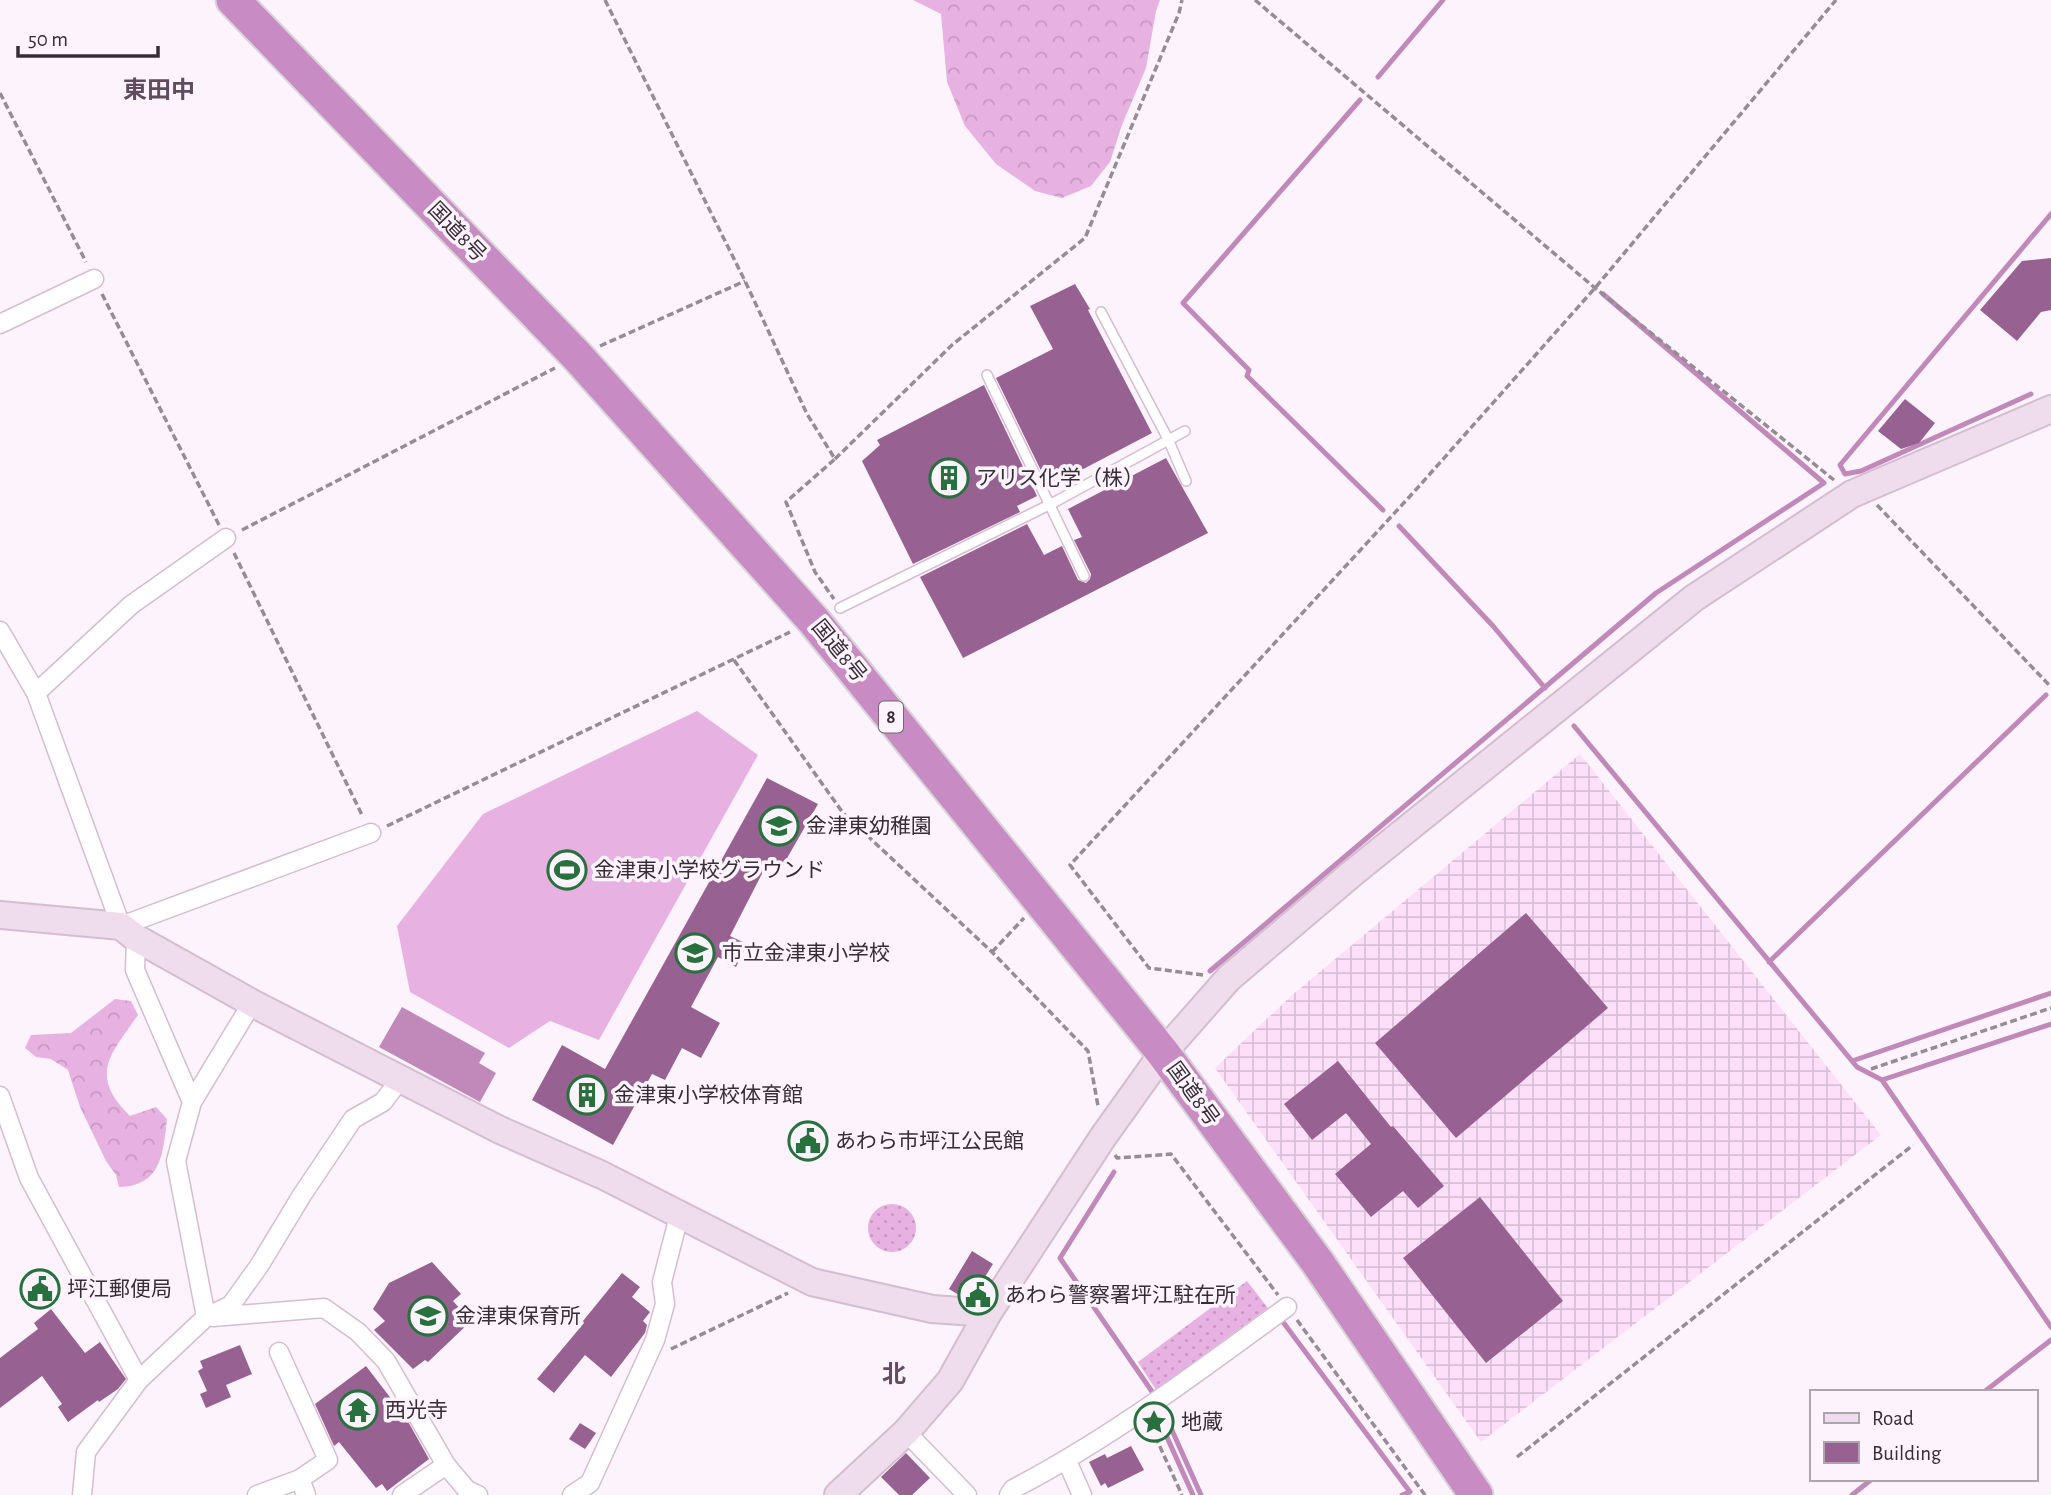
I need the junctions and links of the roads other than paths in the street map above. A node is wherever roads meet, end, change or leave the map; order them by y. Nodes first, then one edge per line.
1 (233, 0) edge
2 (94, 279) road end
3 (1101, 312) dead end
4 (0, 324) edge
5 (987, 375) dead end
6 (2051, 409) edge
7 (1185, 431) dead end
8 (1168, 439) junction
9 (1186, 481) dead end
10 (1051, 504) junction
11 (226, 538) road end
12 (1084, 576) dead end
13 (827, 615) junction
14 (0, 631) edge
15 (36, 692) junction
16 (371, 833) road end
17 (0, 915) edge
18 (129, 932) junction
19 (252, 1003) junction
20 (1163, 1052) junction
21 (401, 1078) junction
22 (0, 1097) edge
23 (192, 1102) junction
24 (679, 1216) junction
25 (1287, 1307) dead end
26 (988, 1312) junction
27 (206, 1317) junction
28 (279, 1352) dead end
29 (139, 1380) junction
30 (906, 1432) junction
31 (1067, 1461) junction
32 (446, 1465) junction
33 (303, 1487) edge
34 (82, 1495) edge
35 (257, 1495) edge
36 (402, 1495) edge
37 (478, 1495) edge
38 (572, 1495) edge
39 (838, 1495) edge
40 (967, 1495) edge
41 (1009, 1495) edge
42 (1082, 1495) edge
43 (1476, 1495) edge

1 - 13 highway, 国道8号 / 8
2 - 4 street
3 - 8 lane
5 - 10 lane
6 - 20 street
7 - 8 lane
8 - 9 lane
8 - 10 lane
10 - 12 lane
10 - 13 lane
11 - 15 street
13 - 20 highway, 国道8号 / 8
14 - 15 street
15 - 18 street
16 - 18 street
17 - 18 street
18 - 19 street
18 - 23 street
19 - 21 street
19 - 23 street
20 - 26 street
20 - 43 highway, 国道8号 / 8
21 - 24 street
21 - 27 street
22 - 29 street
23 - 27 street
24 - 26 street
24 - 38 street
25 - 31 street
26 - 30 street
27 - 29 street
27 - 32 street
28 - 33 street
29 - 34 street
30 - 39 street
30 - 40 street
31 - 41 street
31 - 42 street
32 - 36 street
32 - 37 street
33 - 35 street

